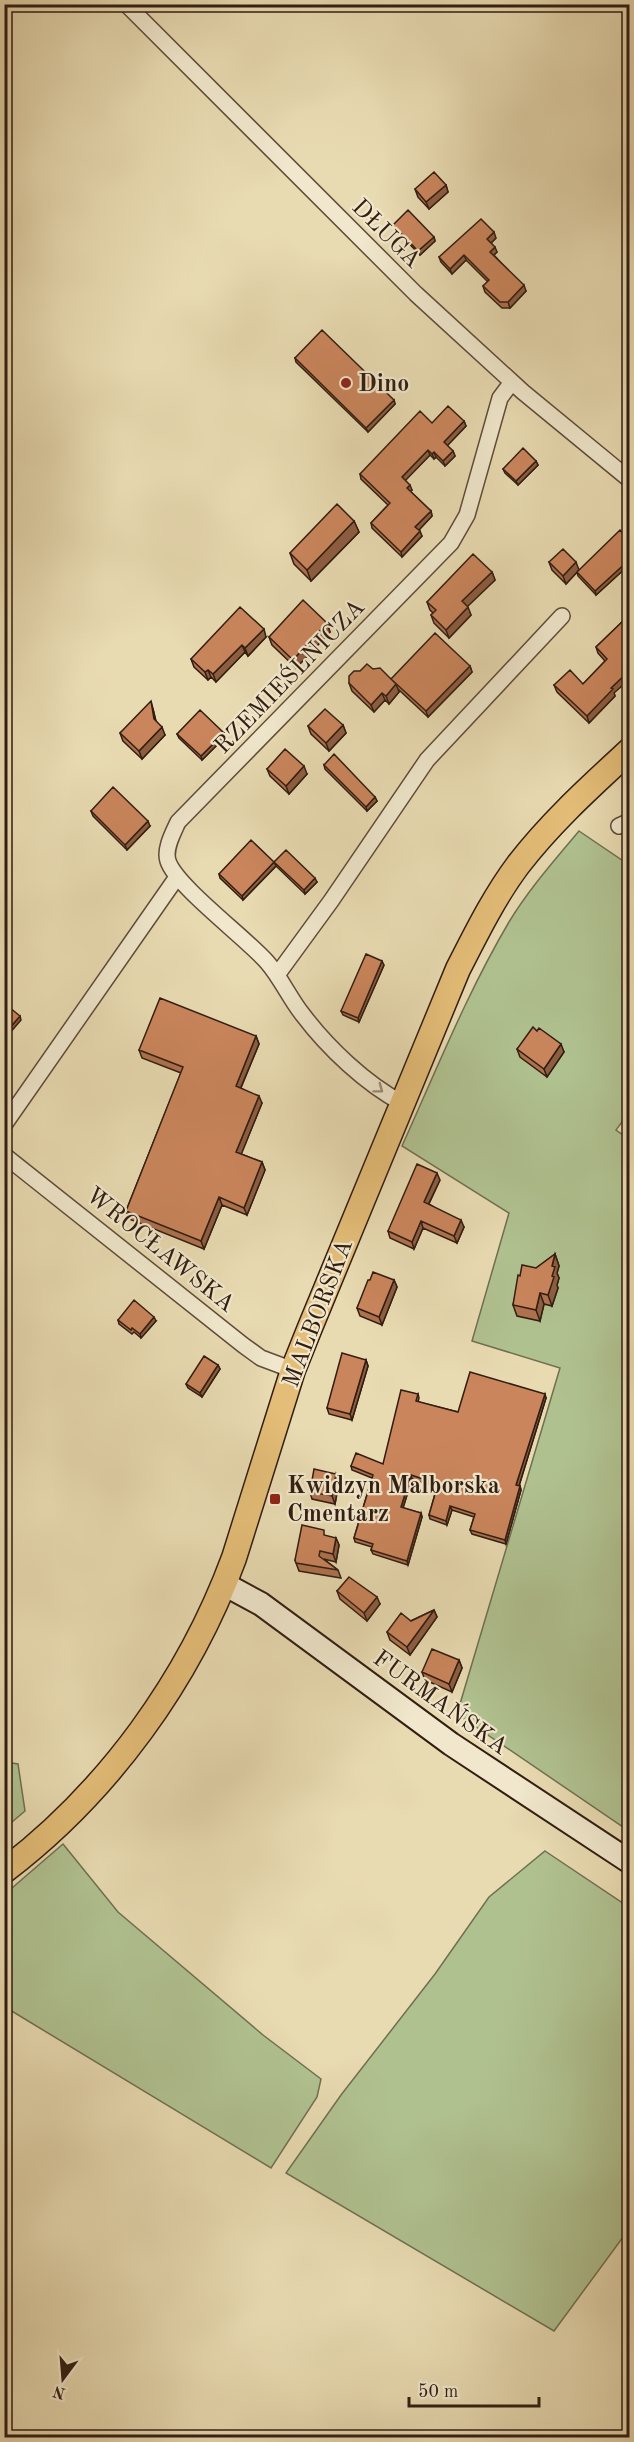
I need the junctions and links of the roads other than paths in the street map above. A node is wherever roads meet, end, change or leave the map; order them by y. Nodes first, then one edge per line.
1 (126, 4) edge
2 (512, 382) junction
3 (630, 480) edge
4 (562, 616) dead end
5 (630, 750) edge
6 (177, 877) junction
7 (277, 975) junction
8 (402, 1103) junction
9 (4, 1125) edge
10 (4, 1155) edge
11 (293, 1370) junction
12 (224, 1584) junction
13 (630, 1862) edge
14 (4, 1871) edge

1 - 2 street, DŁUGA
2 - 3 street, DŁUGA
2 - 6 street, RZEMIEŚLNICZA
4 - 7 street
5 - 8 main road, MALBORSKA
6 - 7 street, RZEMIEŚLNICZA
6 - 9 street
7 -> 8 street, RZEMIEŚLNICZA
8 - 11 main road, MALBORSKA
10 - 11 street, WROCŁAWSKA
11 - 12 main road, MALBORSKA
12 - 13 street, FURMAŃSKA
12 - 14 main road, MALBORSKA

